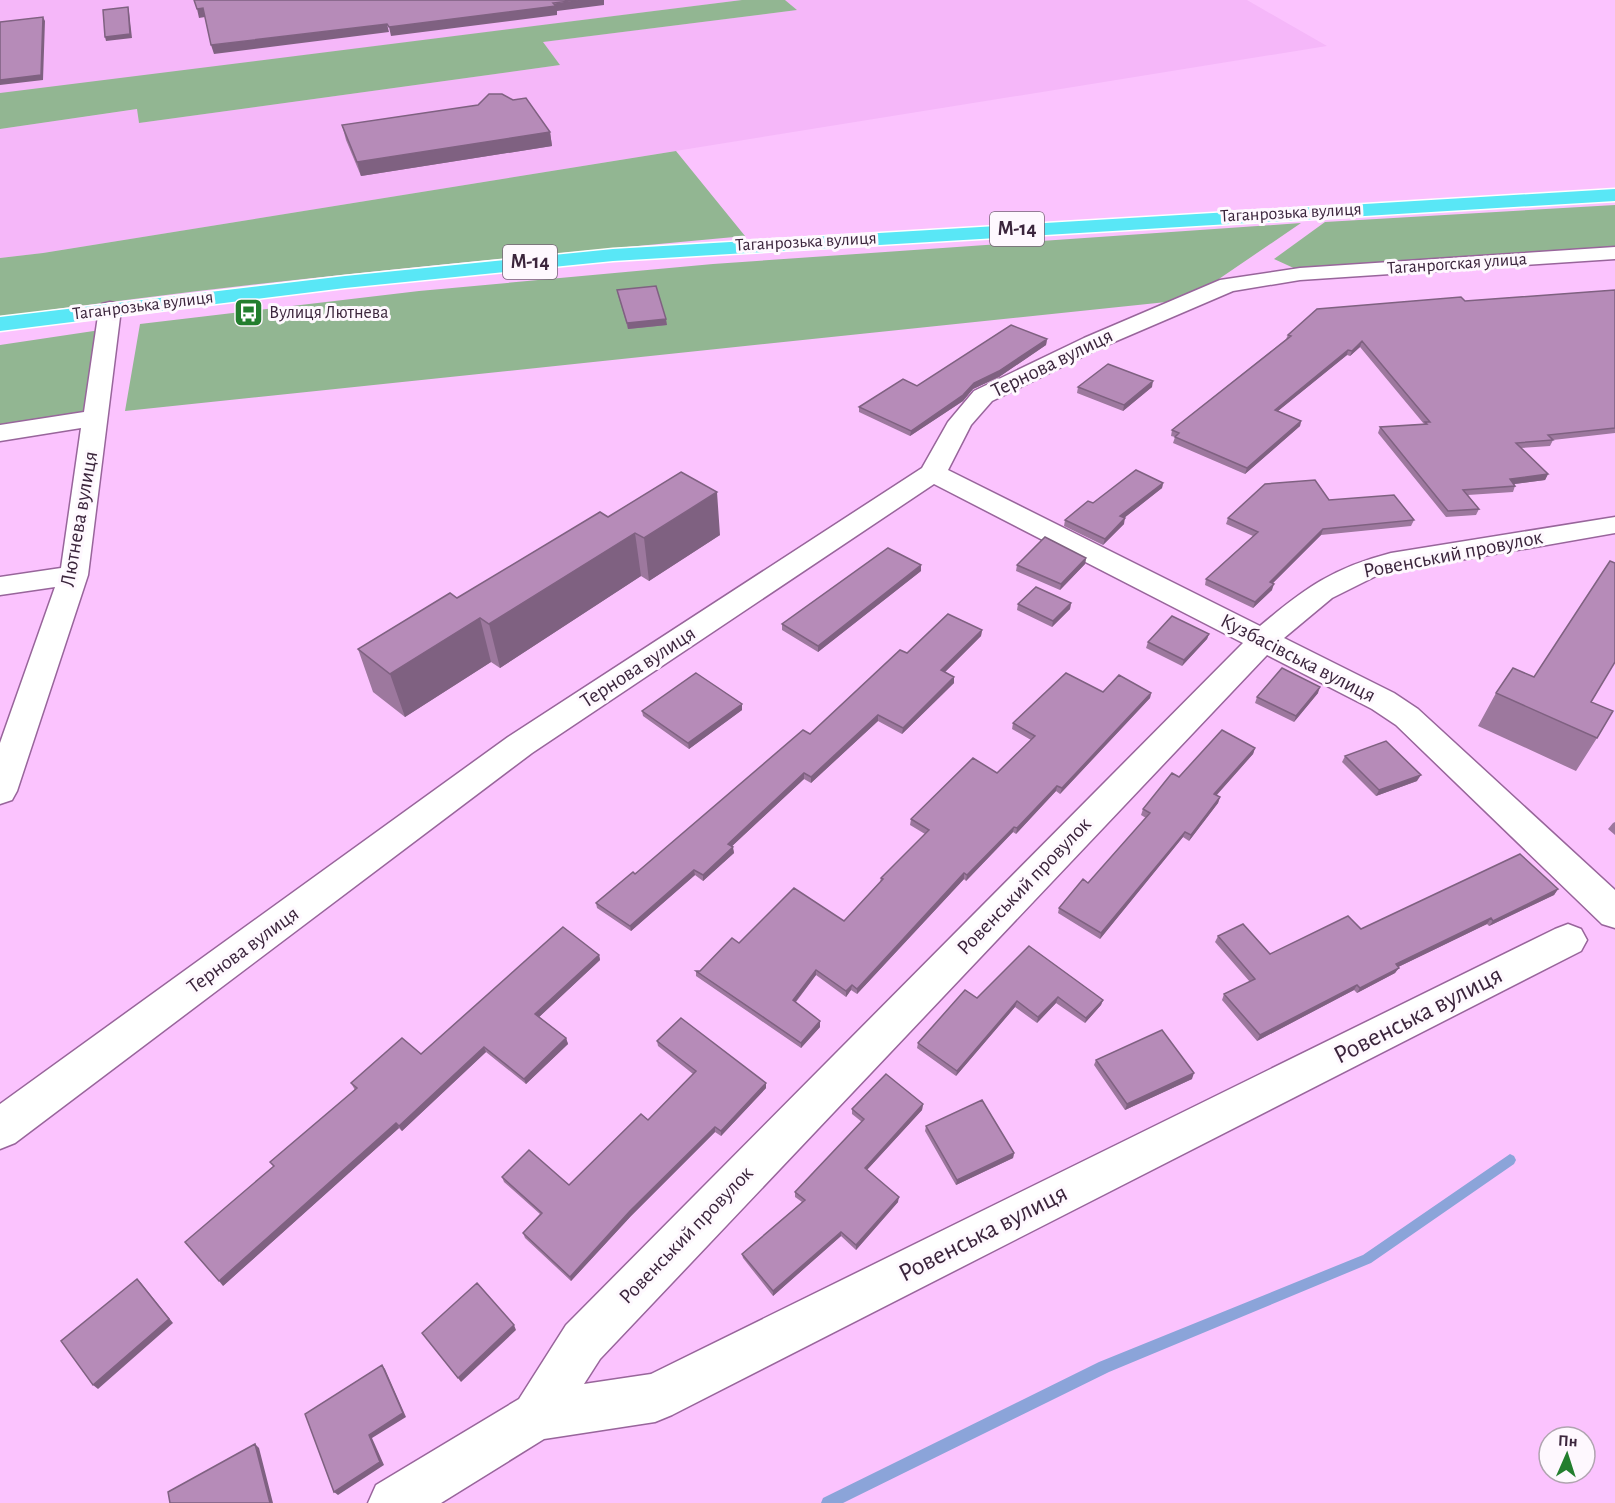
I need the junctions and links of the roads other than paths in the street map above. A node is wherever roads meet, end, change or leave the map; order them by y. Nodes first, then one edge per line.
1 (1615, 195) edge
2 (1615, 253) edge
3 (1300, 274) joint
4 (110, 309) junction
5 (0, 324) edge
6 (96, 418) junction
7 (0, 433) edge
8 (933, 472) junction
9 (1615, 525) edge
10 (74, 574) junction
11 (0, 586) edge
12 (1263, 639) junction
13 (8, 746) edge
14 (0, 791) edge
15 (1615, 913) edge
16 (1568, 940) dead end
17 (0, 1129) edge
18 (536, 1416) junction
19 (394, 1503) edge

1 - 4 highway, Таганрозька вулиця / М-14
2 - 3 street, Таганрогская улица
3 - 8 street, Тернова вулиця
4 - 5 highway, Таганрозька вулиця / М-14
4 - 6 street, Лютнева вулиця
6 - 7 street
6 - 10 street, Лютнева вулиця
8 - 12 street, Кузбасівська вулиця
8 - 17 street, Тернова вулиця
9 - 12 street, Ровенський провулок
10 - 11 street
10 - 13 street, Лютнева вулиця
12 - 15 street, Кузбасівська вулиця
12 - 18 street, Ровенський провулок
13 - 14 street, Лютнева вулиця
16 - 18 street, Ровенська вулиця
18 - 19 street, Ровенська вулиця

